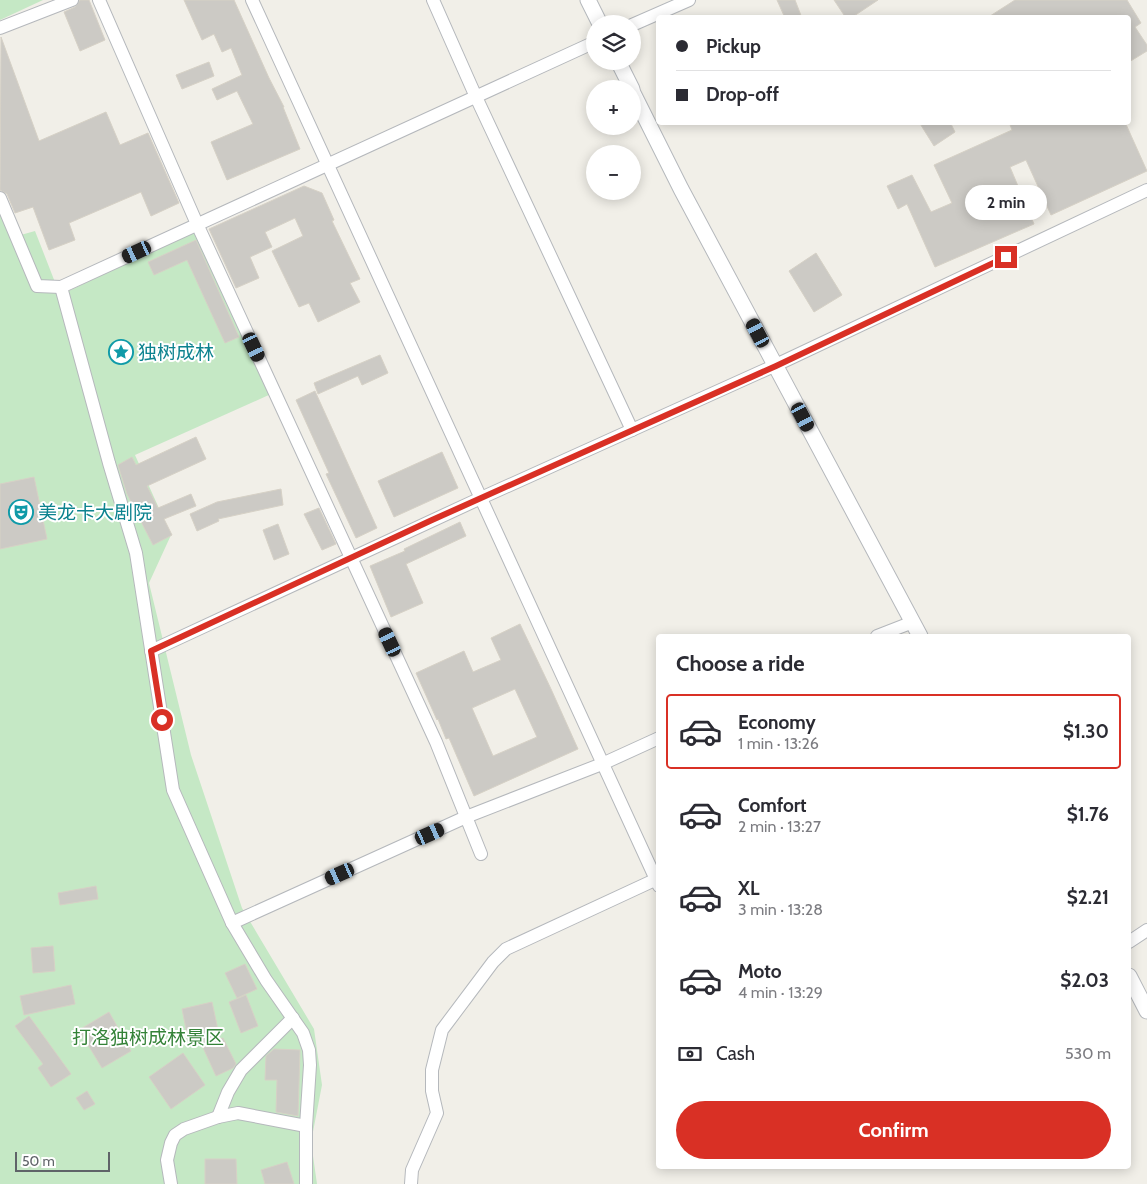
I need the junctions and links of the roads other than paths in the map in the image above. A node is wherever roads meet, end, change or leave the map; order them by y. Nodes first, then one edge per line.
1 (72, 0) edge
2 (98, 0) edge
3 (252, 0) edge
4 (432, 0) edge
5 (588, 0) edge
6 (688, 0) edge
7 (596, 15) edge
8 (641, 21) edge
9 (0, 28) edge
10 (586, 46) edge
11 (476, 97) junction
12 (641, 108) edge
13 (327, 165) junction
14 (1147, 190) edge
15 (0, 198) edge
16 (197, 224) junction
17 (61, 287) junction
18 (776, 366) junction
19 (632, 430) junction
20 (481, 498) junction
21 (351, 558) junction
22 (913, 622) junction
23 (882, 634) edge
24 (919, 634) edge
25 (151, 651) junction
26 (656, 739) edge
27 (602, 764) junction
28 (466, 817) junction
29 (481, 854) dead end
30 (656, 877) edge
31 (656, 882) edge
32 (232, 923) junction
33 (1147, 930) edge
34 (1131, 941) edge
35 (1131, 980) edge
36 (1147, 1011) edge
37 (293, 1018) junction
38 (218, 1117) junction
39 (306, 1126) junction
40 (170, 1184) edge
41 (306, 1184) edge
42 (411, 1184) edge

1 - 9 street
2 - 16 street
3 - 13 street
4 - 11 street
5 - 7 street
6 - 8 street
10 - 11 street
11 - 13 street
11 - 19 street
12 - 18 street
13 - 16 street
13 - 20 street
14 - 18 street
15 - 17 street
16 - 17 street
16 - 21 street
17 - 25 street
18 - 19 street
18 - 22 street
19 - 20 street
20 - 21 street
20 - 27 street
21 - 25 street
21 - 28 street
22 - 23 street
22 - 24 street
25 - 32 street
26 - 27 street
27 - 28 street
27 - 30 street
28 - 29 street
28 - 32 street
31 - 42 street
32 - 37 street
33 - 34 street
35 - 36 street
37 - 38 street
37 - 39 street
38 - 39 street
38 - 40 street
39 - 41 street

